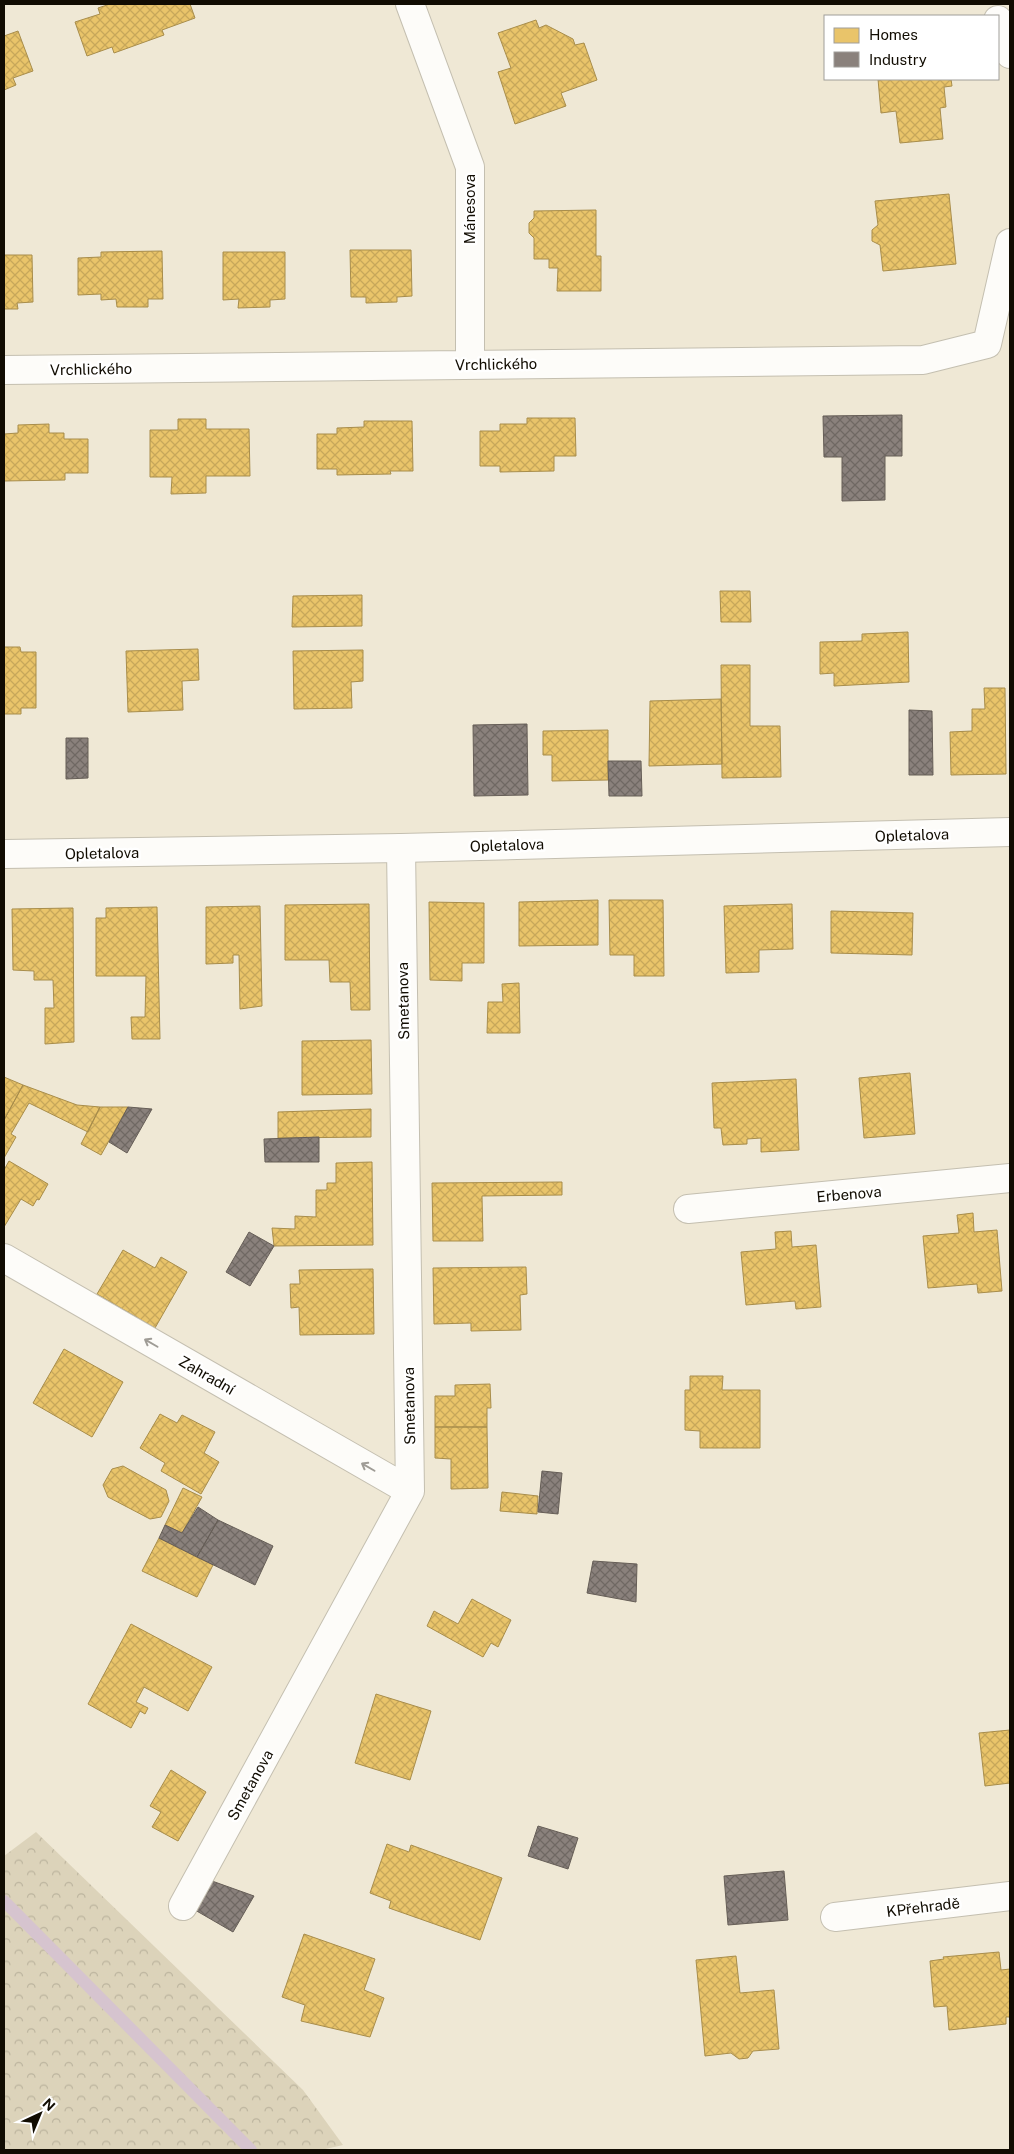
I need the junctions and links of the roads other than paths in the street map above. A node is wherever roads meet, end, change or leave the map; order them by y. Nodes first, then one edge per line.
1 (410, 4) edge
2 (999, 23) edge
3 (1010, 54) edge
4 (1010, 243) edge
5 (470, 364) junction
6 (4, 370) edge
7 (1010, 832) edge
8 (401, 848) junction
9 (4, 854) edge
10 (1010, 1178) edge
11 (688, 1209) dead end
12 (4, 1258) edge
13 (410, 1491) junction
14 (1010, 1896) edge
15 (183, 1906) dead end
16 (835, 1917) dead end

1 - 5 street, Mánesova
2 - 3 street
4 - 5 street, Vrchlického
5 - 6 street, Vrchlického
7 - 8 street, Opletalova
8 - 9 street, Opletalova
8 - 13 street, Smetanova
10 - 11 street, Erbenova
13 -> 12 street, Zahradní
13 - 15 street, Smetanova
14 - 16 street, KPřehradě

